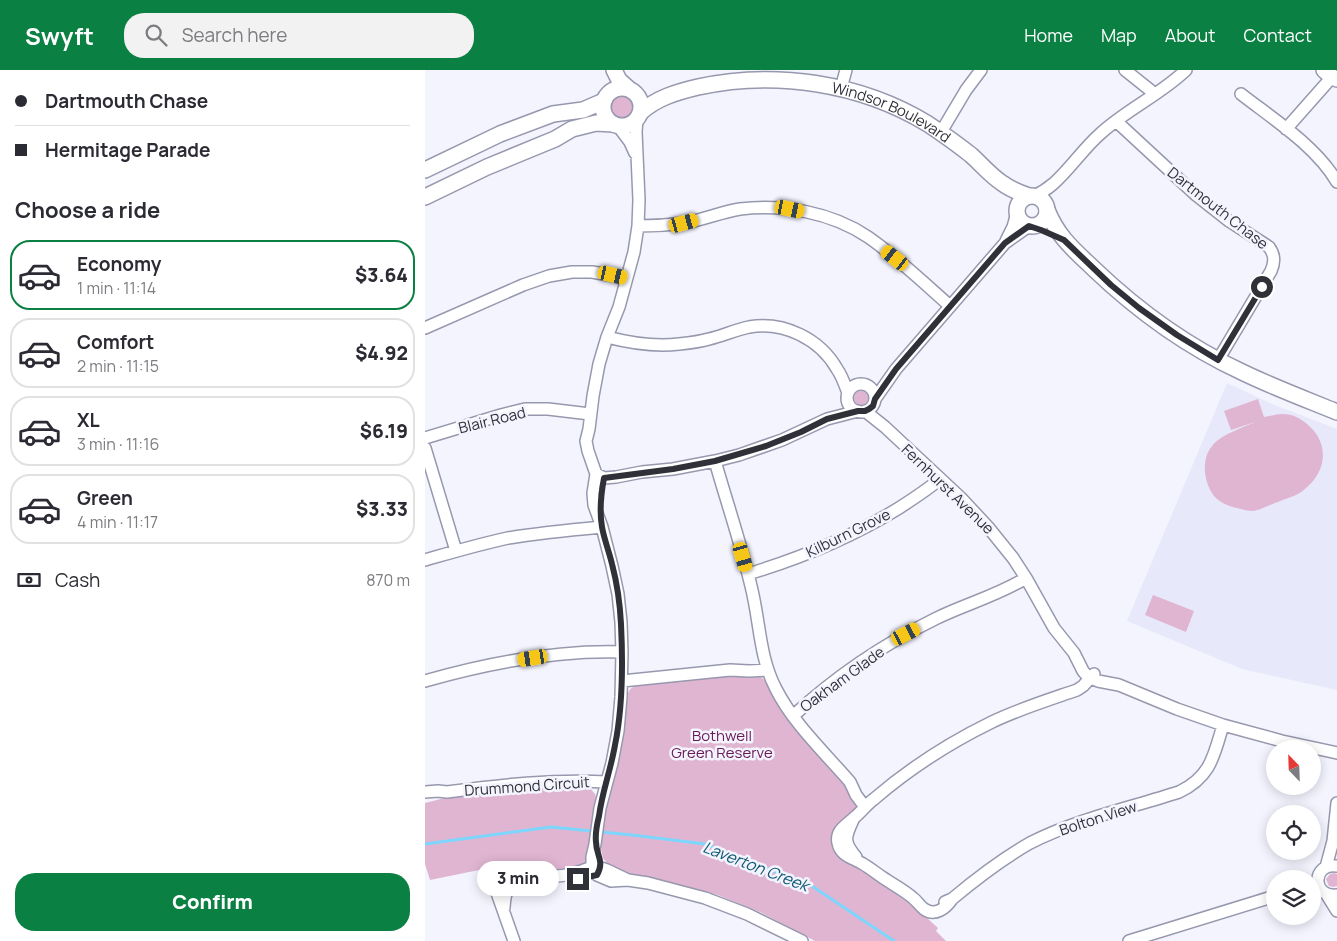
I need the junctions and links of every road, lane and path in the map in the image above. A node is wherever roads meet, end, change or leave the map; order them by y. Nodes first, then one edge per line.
1 (608, 70) edge
2 (614, 70) edge
3 (846, 70) edge
4 (981, 70) edge
5 (1125, 70) edge
6 (1186, 70) edge
7 (1333, 78) edge
8 (841, 88) junction
9 (631, 90) junction
10 (676, 92) junction
11 (1155, 94) junction
12 (1241, 94) dead end
13 (606, 97) junction
14 (638, 116) junction
15 (1116, 121) junction
16 (616, 125) junction
17 (1286, 129) junction
18 (941, 132) junction
19 (637, 159) junction
20 (425, 170) edge
21 (1337, 182) edge
22 (1001, 183) junction
23 (1054, 184) junction
24 (425, 196) edge
25 (1031, 196) junction
26 (1047, 209) junction
27 (1017, 212) junction
28 (638, 226) junction
29 (1031, 226) junction
30 (1064, 240) junction
31 (1005, 243) junction
32 (627, 278) junction
33 (950, 306) junction
34 (425, 328) edge
35 (607, 336) junction
36 (1218, 360) junction
37 (837, 369) junction
38 (896, 369) junction
39 (863, 384) junction
40 (848, 395) junction
41 (875, 400) junction
42 (861, 411) junction
43 (1337, 412) edge
44 (590, 414) junction
45 (827, 419) junction
46 (885, 427) junction
47 (425, 438) edge
48 (425, 448) edge
49 (715, 461) junction
50 (601, 474) junction
51 (940, 479) junction
52 (602, 527) junction
53 (456, 551) junction
54 (425, 560) edge
55 (748, 574) junction
56 (1026, 578) junction
57 (622, 652) junction
58 (765, 664) junction
59 (1090, 673) junction
60 (425, 681) edge
61 (622, 681) junction
62 (793, 716) junction
63 (1223, 725) junction
64 (1337, 753) edge
65 (607, 782) junction
66 (425, 792) edge
67 (447, 792) junction
68 (425, 800) edge
69 (869, 803) junction
70 (1337, 803) edge
71 (1333, 841) junction
72 (1337, 853) edge
73 (596, 870) junction
74 (1323, 872) edge
75 (1325, 894) edge
76 (1266, 899) edge
77 (1337, 911) edge
78 (514, 941) edge
79 (802, 941) edge
80 (1129, 941) edge

1 - 13 street
2 - 9 street
3 - 8 street
4 - 18 street
5 - 11 street
6 - 11 street
7 - 17 street
8 - 10 street, Windsor Boulevard
8 - 18 street, Windsor Boulevard
9 - 10 street, Windsor Boulevard
9 - 13 street
9 - 14 street
10 - 14 street, Windsor Boulevard
11 - 15 street
12 - 17 street
13 - 16 street
13 - 20 street
14 - 16 street
14 - 19 street
15 - 23 street
15 - 36 street, Dartmouth Chase
16 - 19 street
16 - 24 street
17 - 21 street
18 - 22 street, Windsor Boulevard
19 - 28 street
22 - 25 street, Windsor Boulevard
22 - 27 street, Windsor Boulevard
23 - 25 street
23 - 26 street
25 - 26 street
25 - 27 street
26 - 29 street
26 - 30 street
27 - 29 street
27 - 31 street
28 - 32 street
28 - 33 street
29 - 30 street
29 - 31 street
30 - 36 street
31 - 33 street
32 - 34 street
32 - 35 street
33 - 38 street
35 - 37 street
35 - 44 street
36 - 43 street
37 - 39 street
37 - 40 street
38 - 39 street
38 - 41 street
39 - 40 street
39 - 41 street
40 - 42 street
40 - 45 street
41 - 42 street
41 - 46 street, Fernhurst Avenue
42 - 45 street
42 - 46 street, Fernhurst Avenue
44 - 47 street, Blair Road
44 - 50 street
45 - 49 street
46 - 51 street, Fernhurst Avenue
48 - 53 street
49 - 50 street
49 - 55 street
50 - 52 street
51 - 55 street, Kilburn Grove
51 - 56 street, Fernhurst Avenue
52 - 53 street
52 - 57 street
53 - 54 street
55 - 58 street
56 - 59 street, Fernhurst Avenue
56 - 62 street, Oakham Glade
57 - 60 street
57 - 61 street
58 - 61 street
58 - 62 street
59 - 63 street
59 - 69 street
61 - 65 street
62 - 69 street
63 - 64 street
63 - 69 street, Bolton View
65 - 67 street, Drummond Circuit
65 - 73 street
66 - 67 street, Drummond Circuit
67 - 68 street, Drummond Circuit
70 - 71 street
71 - 72 street
71 - 74 street
73 - 78 street
73 - 79 street
74 - 75 street
75 - 77 street
76 - 80 street

